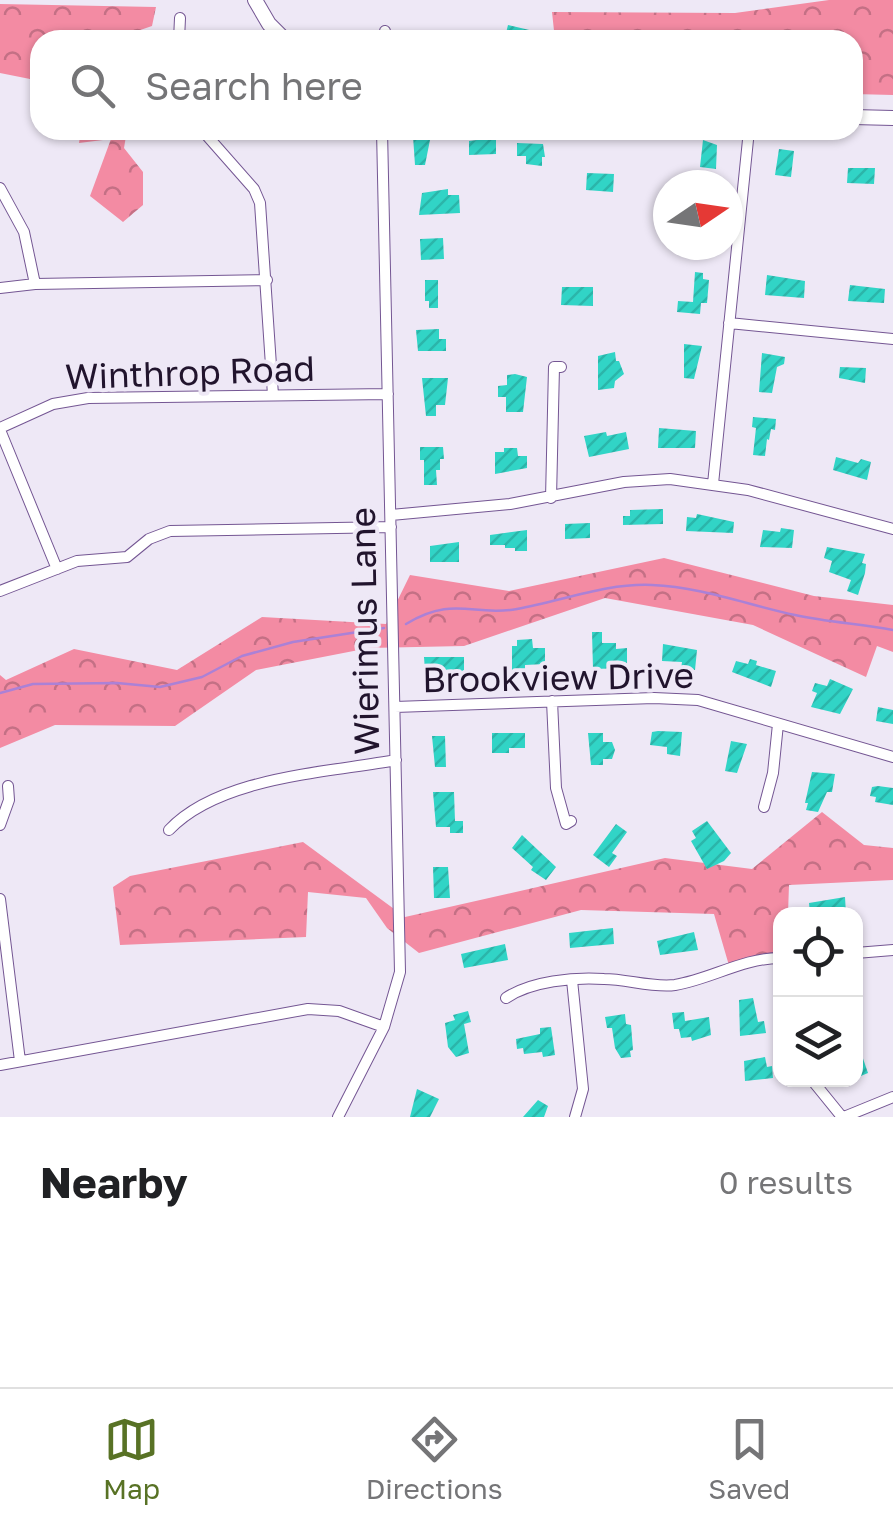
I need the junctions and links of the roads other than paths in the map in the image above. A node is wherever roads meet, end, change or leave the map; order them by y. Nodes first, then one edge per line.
1 (255, 0) edge
2 (180, 18) dead end
3 (179, 30) edge
4 (276, 30) edge
5 (863, 116) edge
6 (893, 118) edge
7 (211, 140) edge
8 (382, 140) edge
9 (748, 140) edge
10 (0, 188) edge
11 (267, 280) junction
12 (35, 284) junction
13 (0, 288) edge
14 (730, 323) junction
15 (893, 339) edge
16 (560, 366) dead end
17 (388, 394) junction
18 (272, 396) junction
19 (0, 429) edge
20 (713, 484) junction
21 (551, 498) junction
22 (391, 514) junction
23 (391, 527) junction
24 (893, 529) edge
25 (58, 569) junction
26 (0, 591) edge
27 (552, 701) junction
28 (395, 707) junction
29 (778, 724) junction
30 (893, 757) edge
31 (396, 760) junction
32 (8, 786) dead end
33 (764, 807) dead end
34 (571, 821) dead end
35 (0, 825) edge
36 (169, 830) dead end
37 (0, 899) edge
38 (893, 950) edge
39 (863, 952) edge
40 (773, 958) edge
41 (572, 980) junction
42 (506, 998) dead end
43 (384, 1027) junction
44 (20, 1061) junction
45 (0, 1065) edge
46 (818, 1087) edge
47 (893, 1097) edge
48 (338, 1117) edge
49 (575, 1117) edge
50 (843, 1117) edge

1 - 4 main road
2 - 3 street
5 - 6 main road
7 - 11 street
8 - 17 street, Wierimus Lane
9 - 14 street
10 - 12 street
11 - 12 street
11 - 18 street
12 - 13 street
14 - 15 street
14 - 20 street
16 - 21 street
17 - 18 street, Winthrop Road
17 - 22 street, Wierimus Lane
18 - 19 street, Winthrop Road
19 - 25 street
20 - 21 street
20 - 24 street
21 - 22 street
22 - 23 street, Wierimus Lane
23 - 25 street
23 - 28 street, Wierimus Lane
25 - 26 street
27 - 28 street, Brookview Drive
27 - 29 street, Brookview Drive
27 - 34 street
28 - 31 street, Wierimus Lane
29 - 30 street, Brookview Drive
29 - 33 street
31 - 36 street
31 - 43 street, Wierimus Lane
32 - 35 street
37 - 44 street
38 - 39 street
40 - 41 street
41 - 42 street
41 - 49 street
43 - 44 street
43 - 48 street, Wierimus Lane
44 - 45 street
46 - 50 street
47 - 50 street

